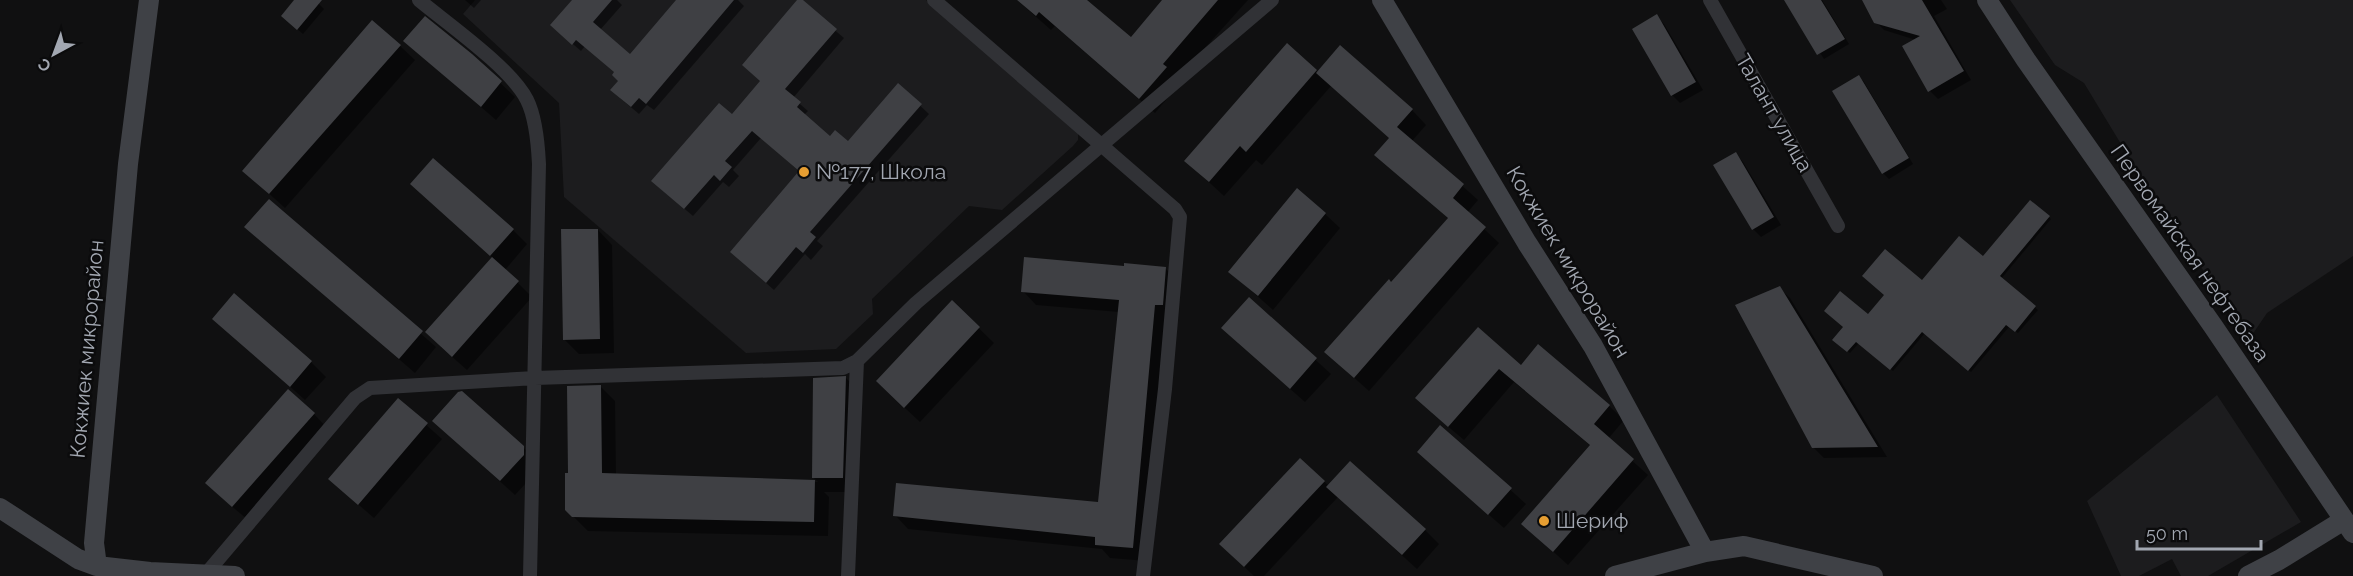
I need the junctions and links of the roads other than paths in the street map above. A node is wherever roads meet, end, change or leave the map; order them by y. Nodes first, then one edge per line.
1 (149, 0) edge
2 (418, 0) edge
3 (934, 0) edge
4 (1272, 0) edge
5 (1382, 0) edge
6 (1710, 0) edge
7 (1987, 0) edge
8 (1103, 145) junction
9 (1838, 226) dead end
10 (857, 361) junction
11 (535, 378) junction
12 (0, 508) edge
13 (2349, 527) edge
14 (1705, 552) junction
15 (97, 566) junction
16 (205, 574) edge
17 (235, 576) edge
18 (530, 576) edge
19 (848, 576) edge
20 (1143, 576) edge
21 (1615, 576) edge
22 (1873, 576) edge
23 (2248, 576) edge

1 - 15 street, Кокжиек микрорайон
2 - 11 street
3 - 8 street
4 - 8 street
5 - 14 street, Кокжиек микрорайон
6 - 9 street, Талант улица
7 - 13 street, Первомайская нефтебаза
8 - 10 street
8 - 20 street
10 - 11 street
10 - 19 street
11 - 16 street
11 - 18 street
12 - 15 street
13 - 23 street
14 - 21 street
14 - 22 street
15 - 16 street
16 - 17 street

